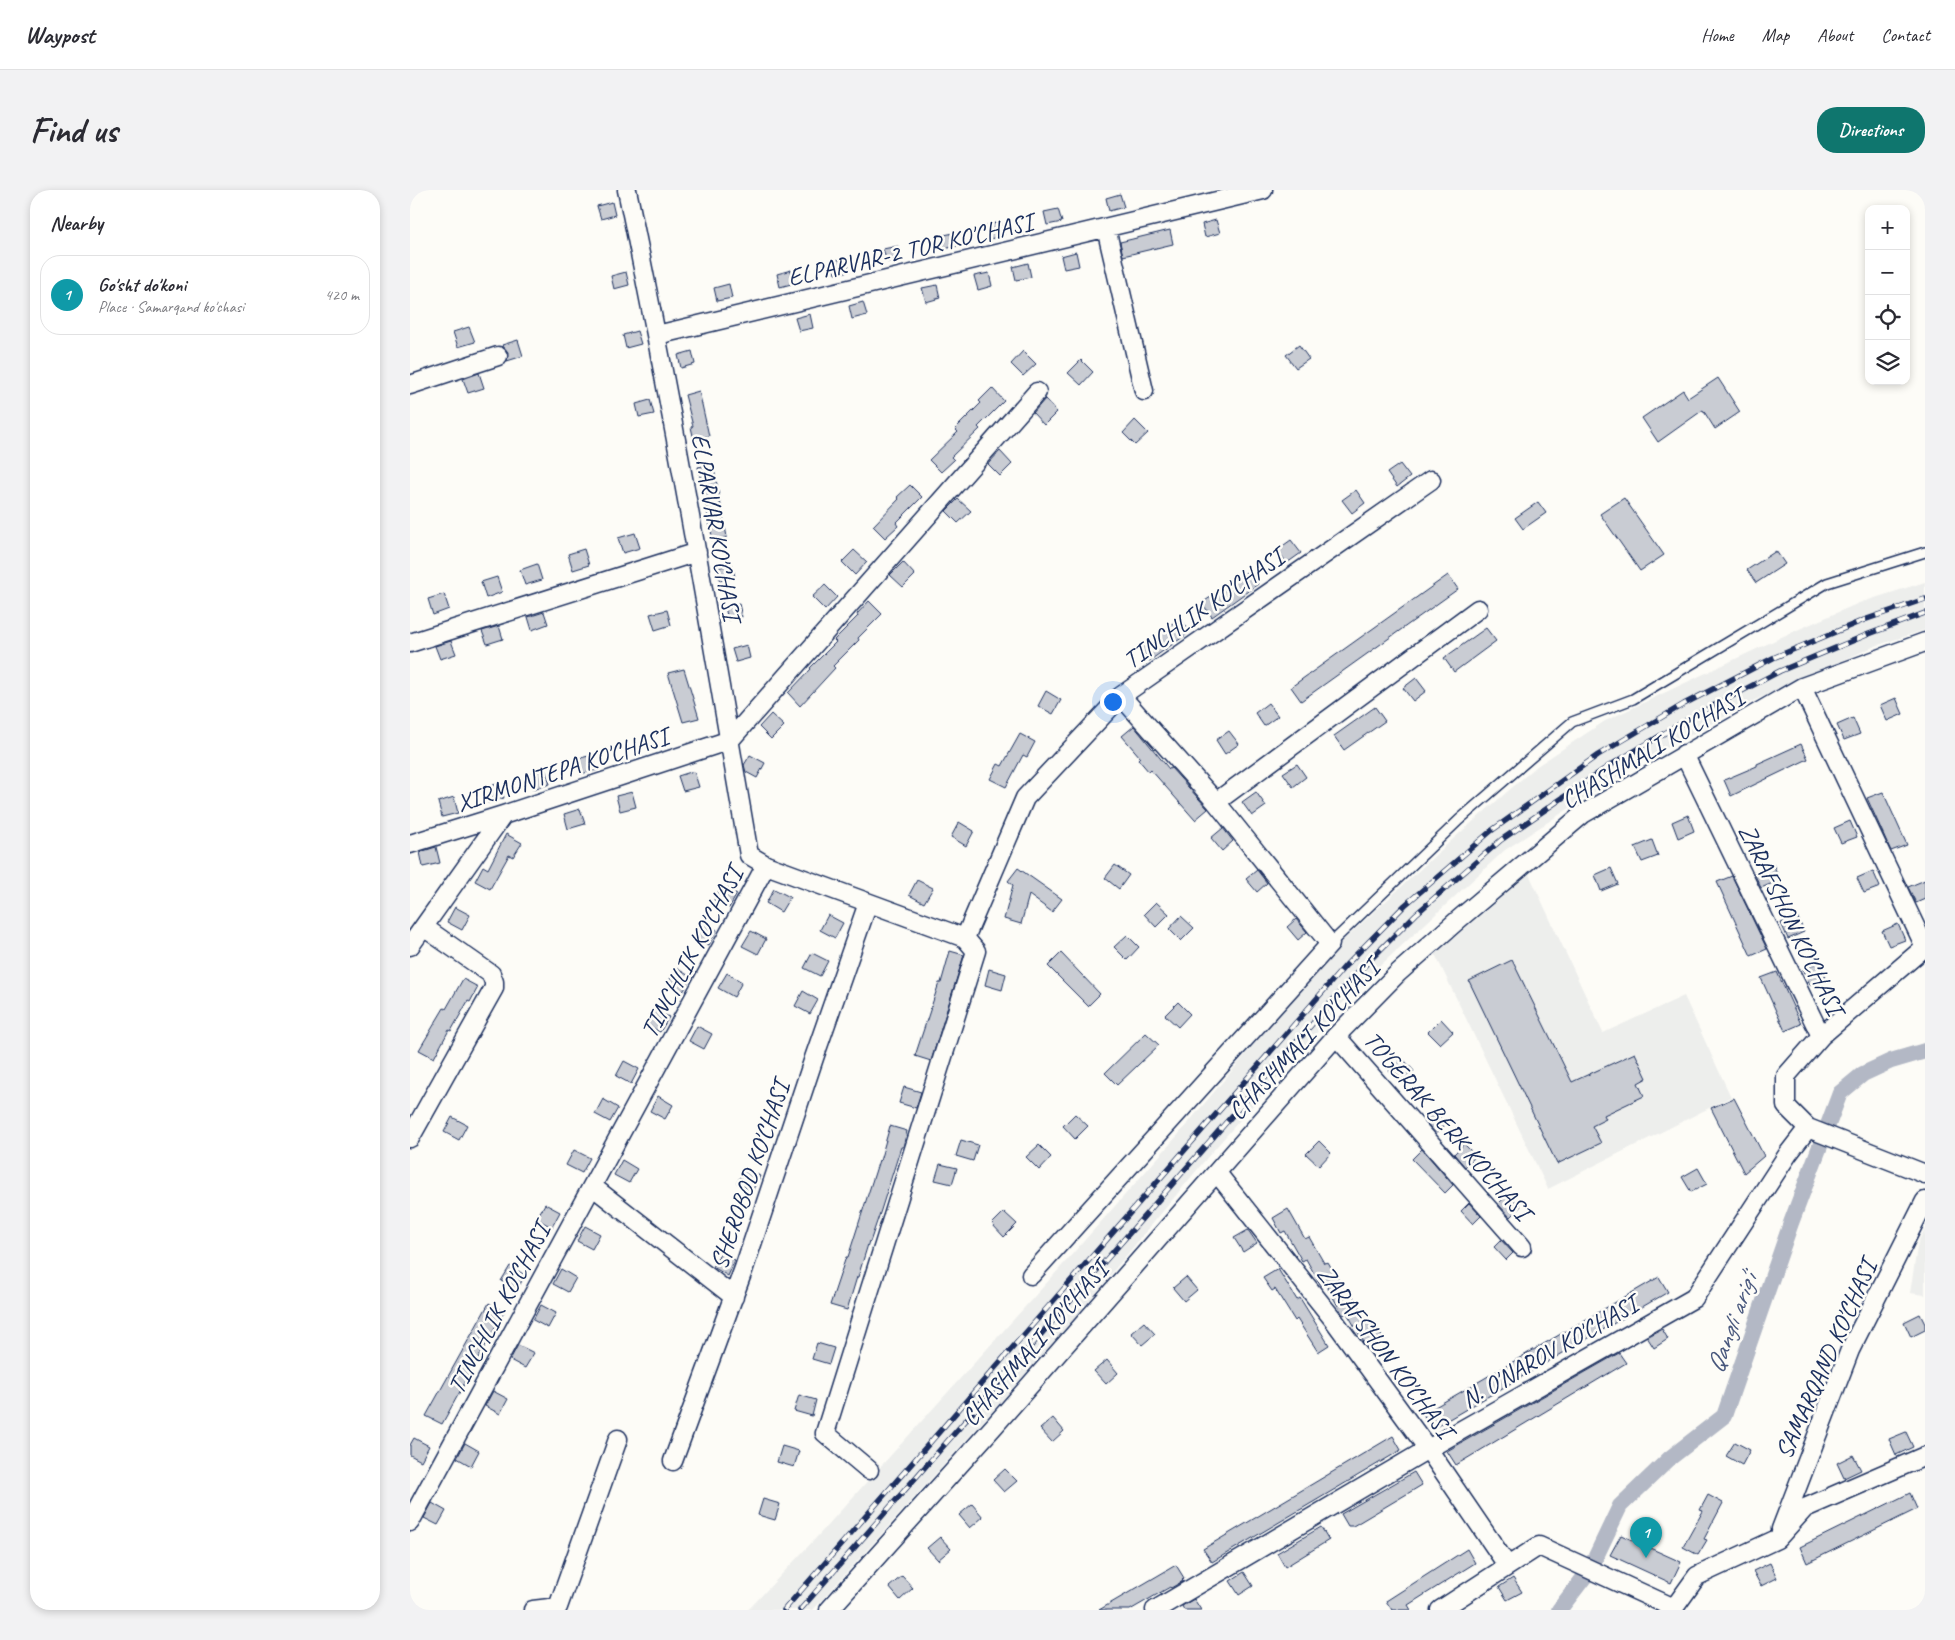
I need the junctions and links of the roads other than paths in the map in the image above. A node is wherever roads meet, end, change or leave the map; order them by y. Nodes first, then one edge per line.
1 (627, 190) edge
2 (1263, 190) edge
3 (1106, 228) junction
4 (657, 335) junction
5 (498, 356) dead end
6 (410, 385) edge
7 (1144, 391) dead end
8 (1037, 392) dead end
9 (1431, 480) dead end
10 (697, 552) junction
11 (1925, 552) edge
12 (1478, 609) dead end
13 (1925, 642) edge
14 (410, 643) edge
15 (1802, 687) junction
16 (1121, 696) junction
17 (730, 740) junction
18 (1684, 754) junction
19 (1216, 802) junction
20 (503, 816) junction
21 (410, 844) edge
22 (766, 865) junction
23 (868, 903) junction
24 (425, 928) junction
25 (965, 938) junction
26 (1330, 944) junction
27 (410, 946) edge
28 (1925, 947) edge
29 (1336, 1036) junction
30 (1821, 1036) junction
31 (1808, 1128) junction
32 (410, 1138) edge
33 (1217, 1173) junction
34 (1925, 1174) edge
35 (592, 1186) junction
36 (1925, 1202) edge
37 (1522, 1247) dead end
38 (1032, 1275) dead end
39 (734, 1297) junction
40 (618, 1439) dead end
41 (1428, 1449) junction
42 (1925, 1456) edge
43 (673, 1461) dead end
44 (869, 1470) dead end
45 (410, 1522) edge
46 (1777, 1538) junction
47 (1507, 1565) junction
48 (1673, 1609) edge
49 (541, 1610) edge
50 (829, 1610) edge
51 (1155, 1610) edge
52 (1440, 1610) edge

1 - 4 street, ELPARVAR KO'CHASI
2 - 3 street, ELPARVAR-2 TOR KO'CHASI
3 - 4 street, ELPARVAR-2 TOR KO'CHASI
3 - 7 street
4 - 10 street, ELPARVAR KO'CHASI
5 - 6 street
8 - 17 street
9 - 16 street, TINCHLIK KO'CHASI
10 - 14 street
10 - 17 street, ELPARVAR KO'CHASI
11 - 26 lane
12 - 19 street
13 - 15 street, CHASHMALI KO'CHASI
15 - 18 street, CHASHMALI KO'CHASI
15 - 28 street, ZARAFSHON KO'CHASI
16 - 19 street
16 - 25 street, TINCHLIK KO'CHASI
17 - 20 street, XIRMONTEPA KO'CHASI
17 - 22 street, ELPARVAR KO'CHASI
18 - 29 street, CHASHMALI KO'CHASI
18 - 30 street, ZARAFSHON KO'CHASI
19 - 26 street
20 - 21 street, XIRMONTEPA KO'CHASI
20 - 24 street
22 - 23 street, TINCHLIK KO'CHASI
22 - 35 street, TINCHLIK KO'CHASI
23 - 25 street, TINCHLIK KO'CHASI
23 - 39 street, SHEROBOD KO'CHASI
24 - 27 street
24 - 32 street
25 - 44 street
26 - 38 street
28 - 30 street, ZARAFSHON KO'CHASI
29 - 33 street, CHASHMALI KO'CHASI
29 - 37 street, TO'GERAK BERK KO'CHASI
30 - 31 street
31 - 34 street
31 - 41 street, N. O'NAROV KO'CHASI
33 - 41 street, ZARAFSHON KO'CHASI
33 - 50 street, CHASHMALI KO'CHASI
35 - 39 street
35 - 45 street, TINCHLIK KO'CHASI
36 - 46 street, SAMARQAND KO'CHASI
39 - 43 street, SHEROBOD KO'CHASI
40 - 49 street
41 - 47 street, ZARAFSHON KO'CHASI
41 - 51 street, N. O'NAROV KO'CHASI
42 - 46 street
46 - 48 street
47 - 48 street
47 - 52 street

